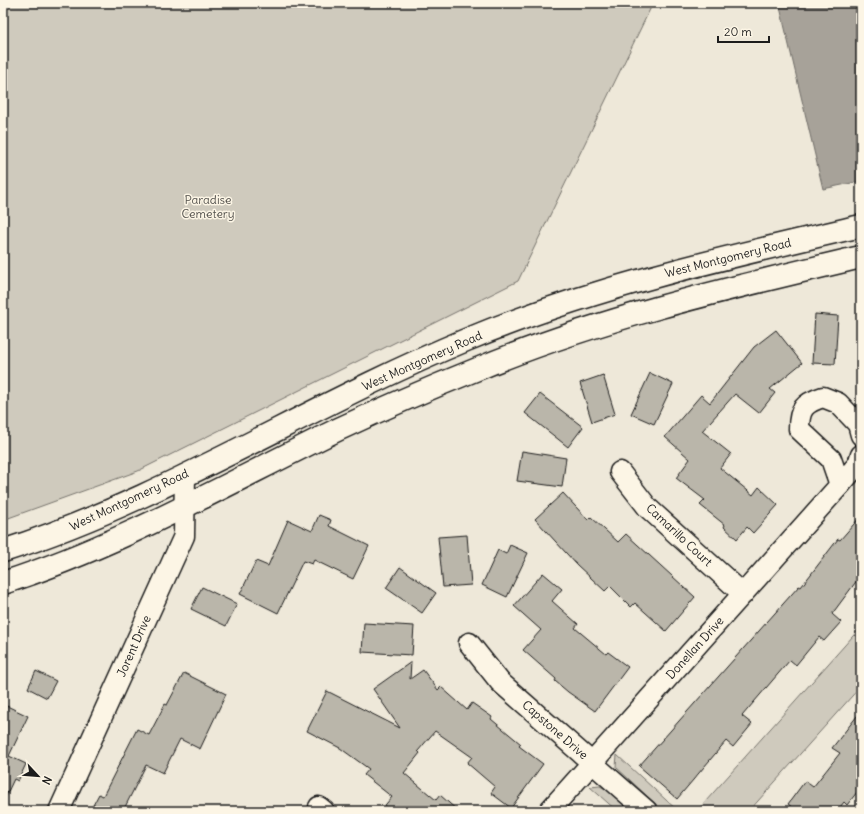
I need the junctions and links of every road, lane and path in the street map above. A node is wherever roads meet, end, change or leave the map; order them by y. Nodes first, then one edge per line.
1 (861, 226) edge
2 (861, 257) edge
3 (861, 435) edge
4 (861, 455) edge
5 (620, 472) dead end
6 (185, 475) junction
7 (840, 485) junction
8 (184, 507) junction
9 (3, 551) edge
10 (3, 583) edge
11 (743, 594) junction
12 (469, 643) dead end
13 (592, 762) junction
14 (59, 811) edge
15 (549, 811) edge
16 (647, 811) edge

1 - 6 main road, West Montgomery Road
2 - 8 main road
3 - 7 street
4 - 7 street, Donellan Drive
5 - 11 street, Camarillo Court
6 - 8 street, Jorent Drive
6 - 9 main road, West Montgomery Road
7 - 11 street, Donellan Drive
8 - 10 main road
8 - 14 street, Jorent Drive
11 - 13 street, Donellan Drive
12 - 13 street, Capstone Drive
13 - 15 street, Donellan Drive
13 - 16 street, Capstone Drive

